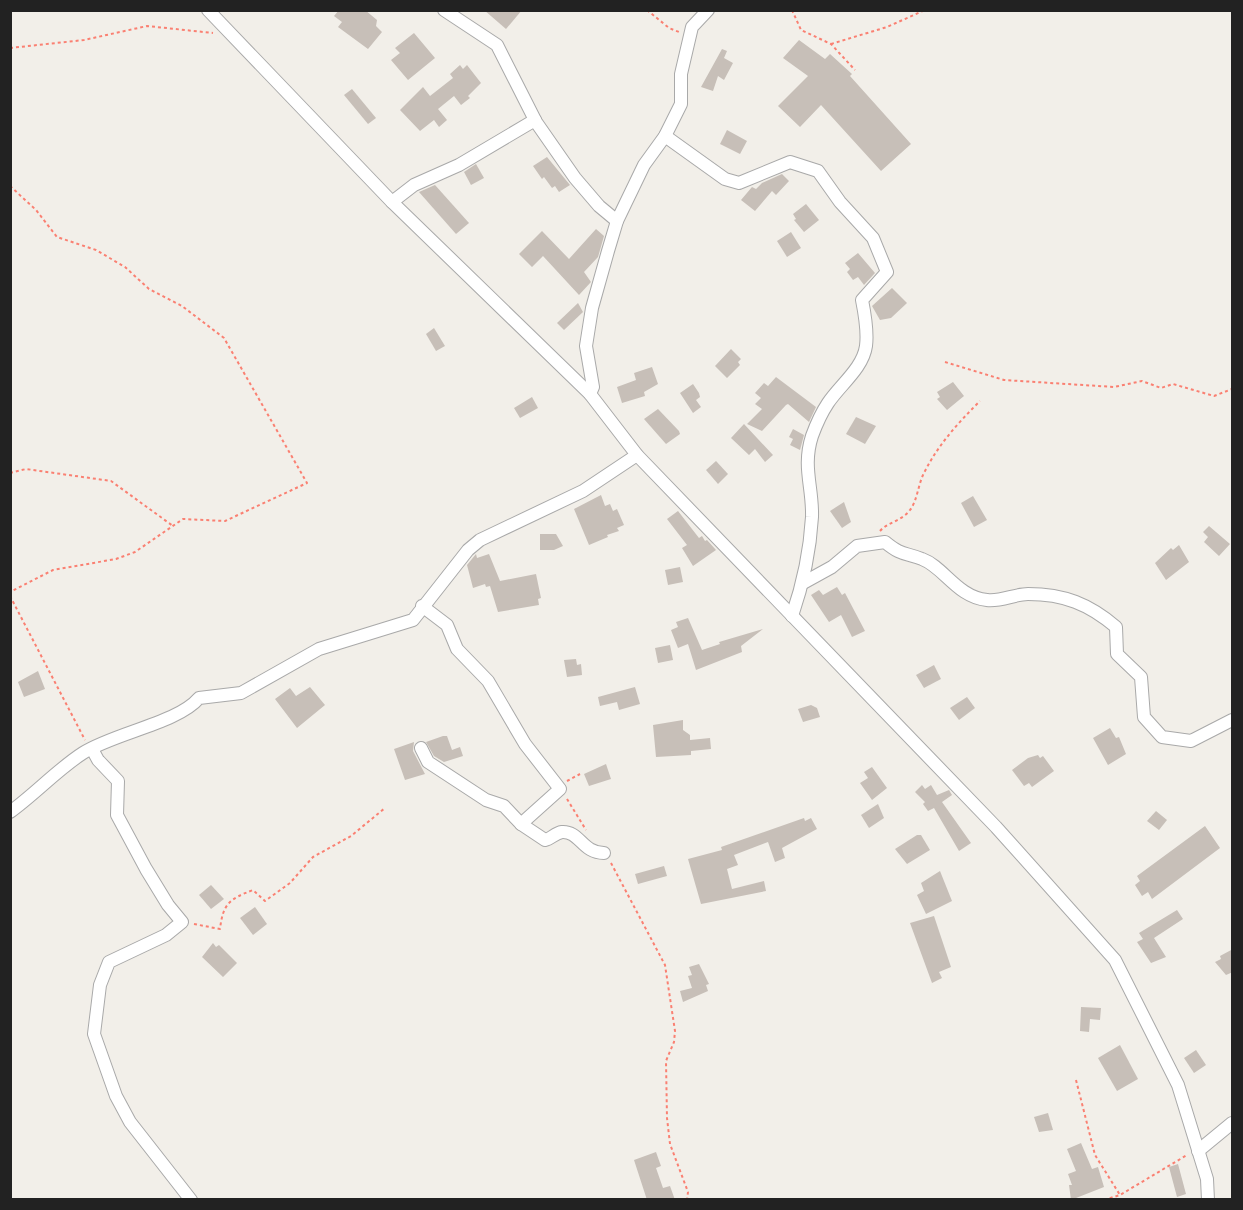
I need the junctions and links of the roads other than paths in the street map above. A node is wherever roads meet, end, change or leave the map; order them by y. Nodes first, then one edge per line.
1 (444, 10) edge
2 (708, 10) edge
3 (215, 13) edge
4 (536, 120) junction
5 (665, 136) junction
6 (392, 202) junction
7 (617, 221) junction
8 (590, 394) junction
9 (637, 455) junction
10 (803, 584) junction
11 (422, 606) junction
12 (792, 616) junction
13 (1233, 720) edge
14 (421, 748) dead end
15 (92, 749) junction
16 (10, 812) edge
17 (521, 824) junction
18 (604, 853) road end
19 (1233, 1123) edge
20 (1198, 1151) junction
21 (190, 1200) edge
22 (1208, 1200) edge

1 - 4 street
2 - 5 street
3 - 6 street
4 - 6 street
4 - 7 street
5 - 7 street
5 - 10 street
6 - 8 street
7 - 8 street
8 - 9 street
9 - 11 street
9 - 12 street
10 - 12 street
10 - 13 street
11 - 15 street
11 - 17 street
12 - 20 street
14 - 17 street
15 - 16 street
15 - 21 street
17 - 18 street
19 - 20 street
20 - 22 street

